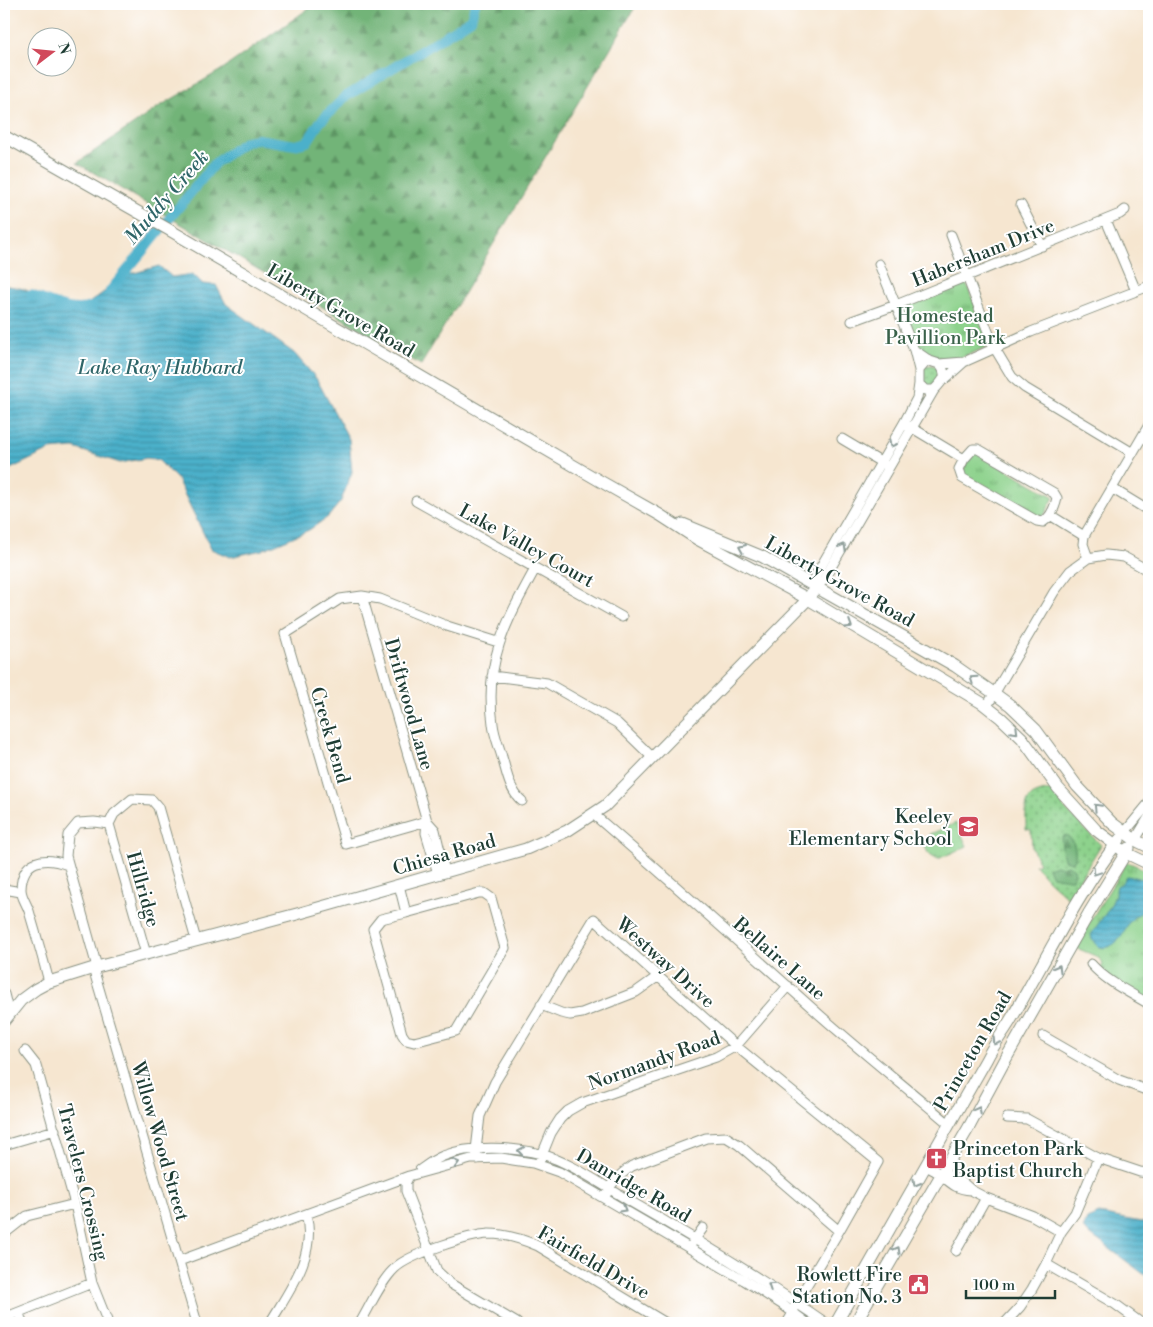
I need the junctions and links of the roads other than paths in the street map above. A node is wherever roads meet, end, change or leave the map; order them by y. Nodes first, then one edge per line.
1 (4, 136) edge
2 (1022, 206) dead end
3 (1125, 210) dead end
4 (1106, 220) junction
5 (951, 235) dead end
6 (1042, 246) junction
7 (879, 264) dead end
8 (967, 277) junction
9 (1149, 286) edge
10 (1136, 291) junction
11 (896, 306) junction
12 (852, 321) dead end
13 (994, 347) junction
14 (914, 350) junction
15 (930, 361) junction
16 (964, 362) junction
17 (939, 364) junction
18 (919, 370) junction
19 (944, 380) junction
20 (919, 384) junction
21 (934, 390) junction
22 (908, 425) junction
23 (1149, 425) edge
24 (842, 439) dead end
25 (1133, 453) junction
26 (964, 459) junction
27 (885, 464) junction
28 (1113, 489) junction
29 (416, 501) dead end
30 (1149, 511) edge
31 (660, 514) junction
32 (1050, 515) junction
33 (1084, 536) junction
34 (1088, 558) junction
35 (535, 568) junction
36 (1149, 570) edge
37 (816, 586) junction
38 (362, 596) junction
39 (808, 599) junction
40 (622, 617) dead end
41 (498, 642) junction
42 (492, 676) junction
43 (995, 694) junction
44 (987, 706) junction
45 (652, 757) junction
46 (522, 801) dead end
47 (1149, 803) edge
48 (593, 814) junction
49 (1149, 817) edge
50 (427, 821) junction
51 (109, 824) junction
52 (1125, 832) junction
53 (1135, 840) junction
54 (1115, 845) junction
55 (1149, 847) edge
56 (1126, 853) junction
57 (1149, 864) edge
58 (68, 865) junction
59 (442, 873) junction
60 (399, 884) junction
61 (4, 889) edge
62 (21, 892) junction
63 (406, 913) junction
64 (196, 940) junction
65 (146, 954) junction
66 (1091, 964) dead end
67 (95, 968) junction
68 (657, 976) junction
69 (49, 982) junction
70 (788, 986) junction
71 (4, 994) edge
72 (1149, 1004) edge
73 (541, 1006) junction
74 (7, 1017) edge
75 (1010, 1020) junction
76 (1025, 1024) junction
77 (1043, 1036) dead end
78 (736, 1046) junction
79 (24, 1051) dead end
80 (1149, 1091) edge
81 (1007, 1118) dead end
82 (950, 1124) junction
83 (55, 1130) junction
84 (4, 1145) edge
85 (477, 1154) junction
86 (542, 1154) junction
87 (1098, 1158) junction
88 (539, 1165) junction
89 (926, 1166) junction
90 (1149, 1173) edge
91 (941, 1174) junction
92 (409, 1176) junction
93 (609, 1189) junction
94 (604, 1198) junction
95 (986, 1198) junction
96 (75, 1204) junction
97 (306, 1214) junction
98 (703, 1228) dead end
99 (840, 1231) junction
100 (1061, 1232) junction
101 (4, 1234) edge
102 (695, 1239) junction
103 (689, 1248) junction
104 (429, 1250) junction
105 (956, 1250) dead end
106 (179, 1261) junction
107 (1046, 1264) junction
108 (869, 1265) junction
109 (883, 1274) junction
110 (92, 1283) junction
111 (796, 1303) junction
112 (19, 1313) junction
113 (793, 1313) junction
114 (4, 1318) edge
115 (363, 1322) edge
116 (22, 1323) edge
117 (108, 1323) edge
118 (197, 1323) edge
119 (270, 1323) edge
120 (517, 1323) edge
121 (666, 1323) edge
122 (787, 1323) edge
123 (807, 1323) edge
124 (826, 1323) edge
125 (836, 1323) edge
126 (855, 1323) edge
127 (1005, 1323) edge
128 (1141, 1323) edge

1 - 31 main road, Liberty Grove Road
2 - 6 street
3 - 4 street, Habersham Drive
4 - 6 street, Habersham Drive
4 - 10 street
5 - 8 street
6 - 8 street, Habersham Drive
7 - 11 street
8 - 11 street, Habersham Drive
8 - 13 street
9 - 10 street
10 - 13 street
11 - 12 street, Habersham Drive
11 - 14 street
13 - 16 street
13 - 25 street
14 - 15 street
14 - 18 street
15 - 17 street
15 - 18 street
16 - 17 street
16 - 19 street
17 - 19 street
18 - 20 street
19 - 21 street
20 - 21 street
20 - 22 street
21 - 22 street
22 - 26 street
22 - 27 street
23 - 25 street
24 - 27 street
25 - 28 street
26 - 32 street
26 - 32 street
27 - 37 street
28 - 30 street
28 - 33 street
29 - 35 street, Lake Valley Court
37 -> 31 main road, Liberty Grove Road
31 - 39 main road, Liberty Grove Road
32 - 33 street
33 - 34 street
34 - 36 street
34 - 43 street
35 - 40 street, Lake Valley Court
35 - 41 street
37 - 39 main road, Chiesa Road
43 -> 37 main road, Liberty Grove Road
38 - 41 street
38 - 50 street, Driftwood Lane
38 - 50 street, Creek Bend
39 -> 44 main road, Liberty Grove Road
39 - 45 main road, Chiesa Road
41 - 42 street
42 - 45 street
42 - 46 street
43 - 44 street
52 -> 43 main road, Liberty Grove Road
44 -> 54 main road, Liberty Grove Road
45 - 48 main road, Chiesa Road
47 - 52 street, Princeton Road
48 - 59 main road, Chiesa Road
48 - 70 street, Bellaire Lane
49 - 53 street, Princeton Road
50 - 59 street, Driftwood Lane
51 - 58 street, Willow Wood Street
51 - 64 street
51 - 65 street, Hillridge
52 - 53 main road, Liberty Grove Road
52 - 54 main road, Princeton Road
53 - 55 main road, Liberty Grove Road
53 - 56 main road, Princeton Road
54 - 56 main road, Liberty Grove Road
54 -> 75 main road, Princeton Road
56 - 57 main road, Liberty Grove Road
76 -> 56 main road, Princeton Road
58 - 62 street
58 - 67 street, Willow Wood Street
59 - 60 main road, Chiesa Road
60 - 63 street
60 - 64 main road, Chiesa Road
61 - 62 street
62 - 69 street
63 - 63 street
64 - 65 main road, Chiesa Road
65 - 67 main road, Chiesa Road
66 - 72 street
67 - 69 main road, Chiesa Road
67 - 106 street, Willow Wood Street
68 - 73 street
68 - 73 street, Westway Drive
68 - 78 street, Westway Drive
69 - 74 main road, Chiesa Road
70 - 78 street, Normandy Road
70 - 82 street, Bellaire Lane
71 - 74 street
73 - 85 street, Westway Drive
75 - 76 main road
75 -> 82 main road, Princeton Road
91 -> 76 main road, Princeton Road
77 - 80 street
78 - 86 street, Normandy Road
78 - 99 street, Westway Drive
79 - 83 street, Travelers Crossing
81 - 87 street
82 - 89 main road, Princeton Road
83 - 84 street
83 - 96 street, Travelers Crossing
86 -> 85 street, Danridge Road
85 - 88 street, Danridge Road
85 - 92 street, Danridge Road
86 - 88 street, Normandy Road
86 - 93 street, Danridge Road
87 - 90 street
87 - 100 street
88 - 94 street, Danridge Road
89 - 91 street
89 -> 108 main road, Princeton Road
91 - 95 street
109 -> 91 main road, Princeton Road
92 - 97 street, Danridge Road
92 - 104 street
93 - 94 street
93 - 99 street
93 - 102 street, Danridge Road
94 -> 103 street, Danridge Road
95 - 100 street
95 - 105 street
96 - 101 street
96 - 110 street, Travelers Crossing
97 - 106 street, Danridge Road
97 - 119 street
98 - 102 street
99 - 111 street
100 - 107 street
102 - 103 street
111 -> 102 street, Danridge Road
103 - 113 street, Danridge Road
104 - 115 street, Fairfield Drive
104 - 120 street
104 - 121 street, Fairfield Drive
106 - 118 street, Willow Wood Street
107 - 127 street
107 - 128 street
108 - 109 main road
108 - 125 main road, Princeton Road
109 - 126 main road, Princeton Road
110 - 112 street
110 - 117 street, Travelers Crossing
111 - 113 street
111 - 124 street, Danridge Road
112 - 114 street
112 - 116 street
113 - 122 street
113 - 123 street, Danridge Road

